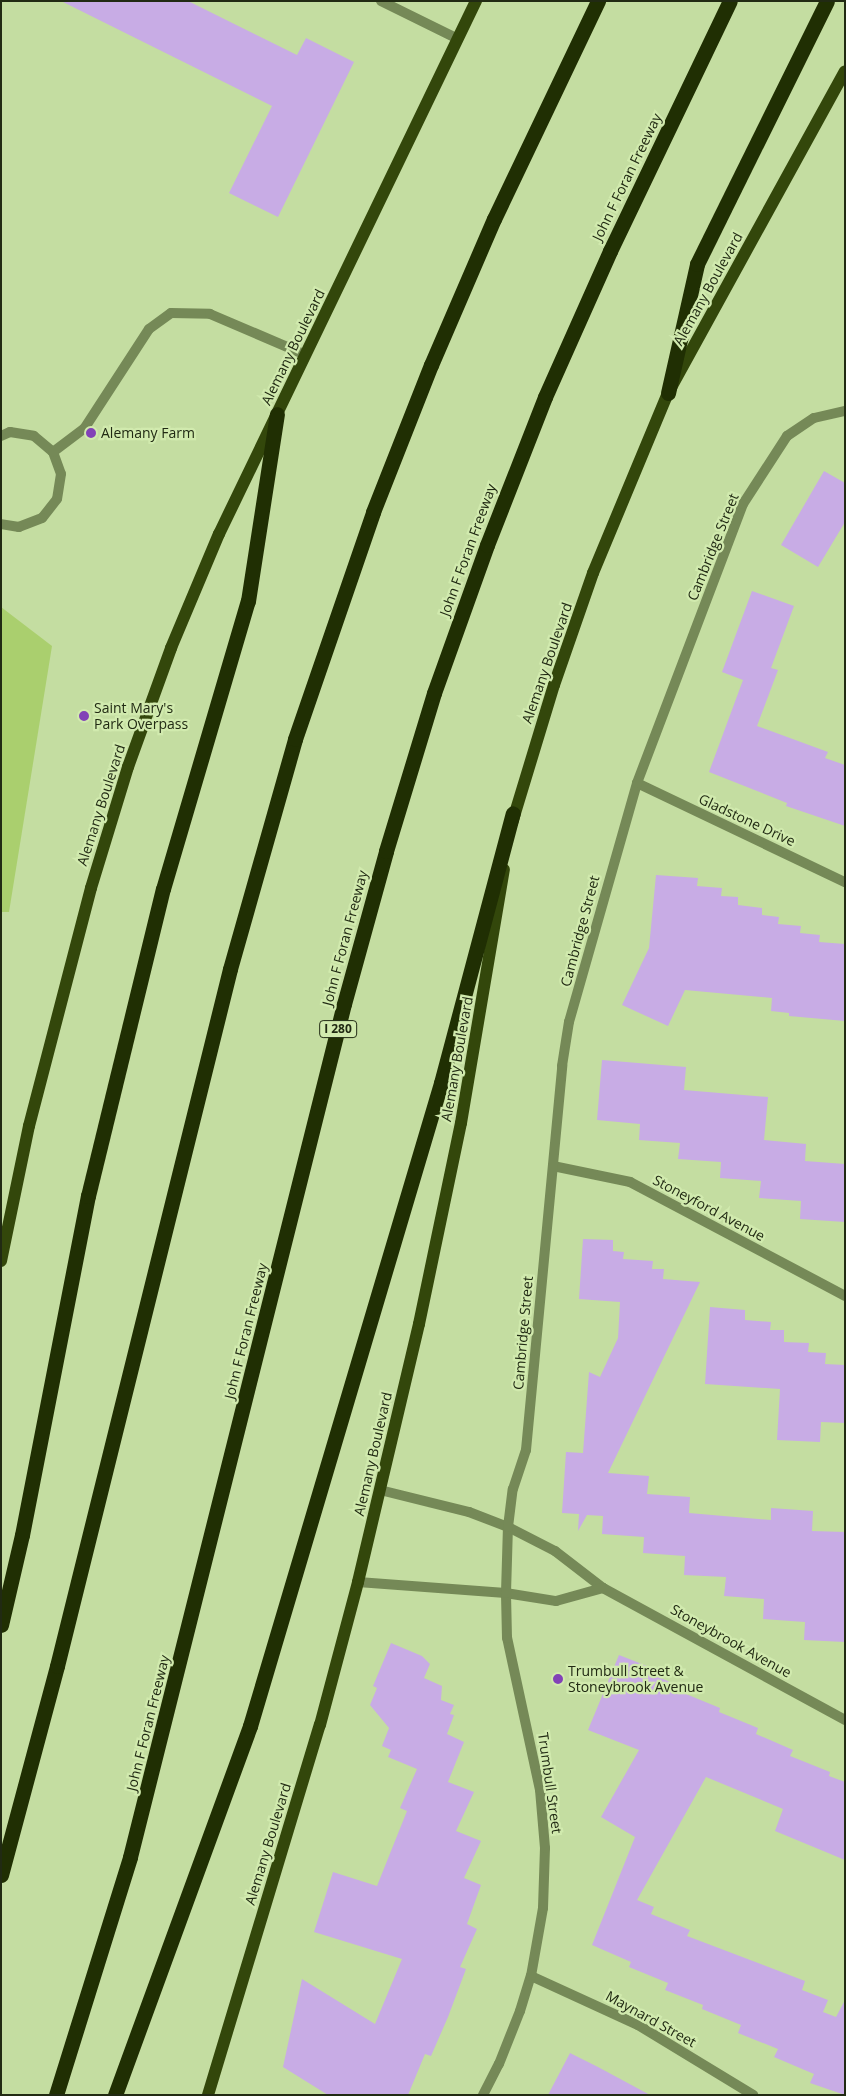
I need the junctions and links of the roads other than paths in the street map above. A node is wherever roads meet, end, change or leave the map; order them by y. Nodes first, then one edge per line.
1 (381, 1) edge
2 (476, 1) edge
3 (598, 1) edge
4 (730, 1) edge
5 (827, 1) edge
6 (458, 39) junction
7 (845, 71) edge
8 (306, 354) junction
9 (668, 393) junction
10 (845, 411) edge
11 (277, 414) junction
12 (1, 436) edge
13 (53, 452) junction
14 (1, 524) edge
15 (637, 784) junction
16 (514, 813) junction
17 (845, 882) edge
18 (553, 1166) junction
19 (1, 1261) edge
20 (845, 1296) edge
21 (380, 1490) junction
22 (508, 1527) junction
23 (358, 1582) junction
24 (603, 1588) junction
25 (506, 1593) junction
26 (1, 1625) edge
27 (845, 1720) edge
28 (1, 1875) edge
29 (531, 1976) junction
30 (56, 2095) edge
31 (116, 2095) edge
32 (208, 2095) edge
33 (483, 2095) edge
34 (754, 2095) edge

1 - 6 street
2 - 6 main road, Alemany Boulevard
3 - 28 highway
4 - 30 highway, John F Foran Freeway / I 280
5 - 9 highway
6 - 8 main road, Alemany Boulevard
7 - 9 main road, Alemany Boulevard
8 - 11 main road, Alemany Boulevard
8 - 13 street
9 - 16 main road, Alemany Boulevard
10 - 15 street, Cambridge Street
11 - 19 main road, Alemany Boulevard
11 - 26 highway
12 - 13 street
13 - 14 street
15 - 17 street, Gladstone Drive
15 - 18 street, Cambridge Street
16 - 21 main road, Alemany Boulevard
16 - 31 highway
18 - 20 street, Stoneyford Avenue
18 - 22 street, Cambridge Street
21 - 22 street, Stoneybrook Avenue
21 - 23 main road, Alemany Boulevard
22 - 24 street, Stoneybrook Avenue
22 - 25 street, Trumbull Street
23 - 25 street
23 - 32 main road, Alemany Boulevard
24 - 25 street
24 - 27 street, Stoneybrook Avenue
25 - 29 street, Trumbull Street
29 - 33 street, Trumbull Street
29 - 34 street, Maynard Street

